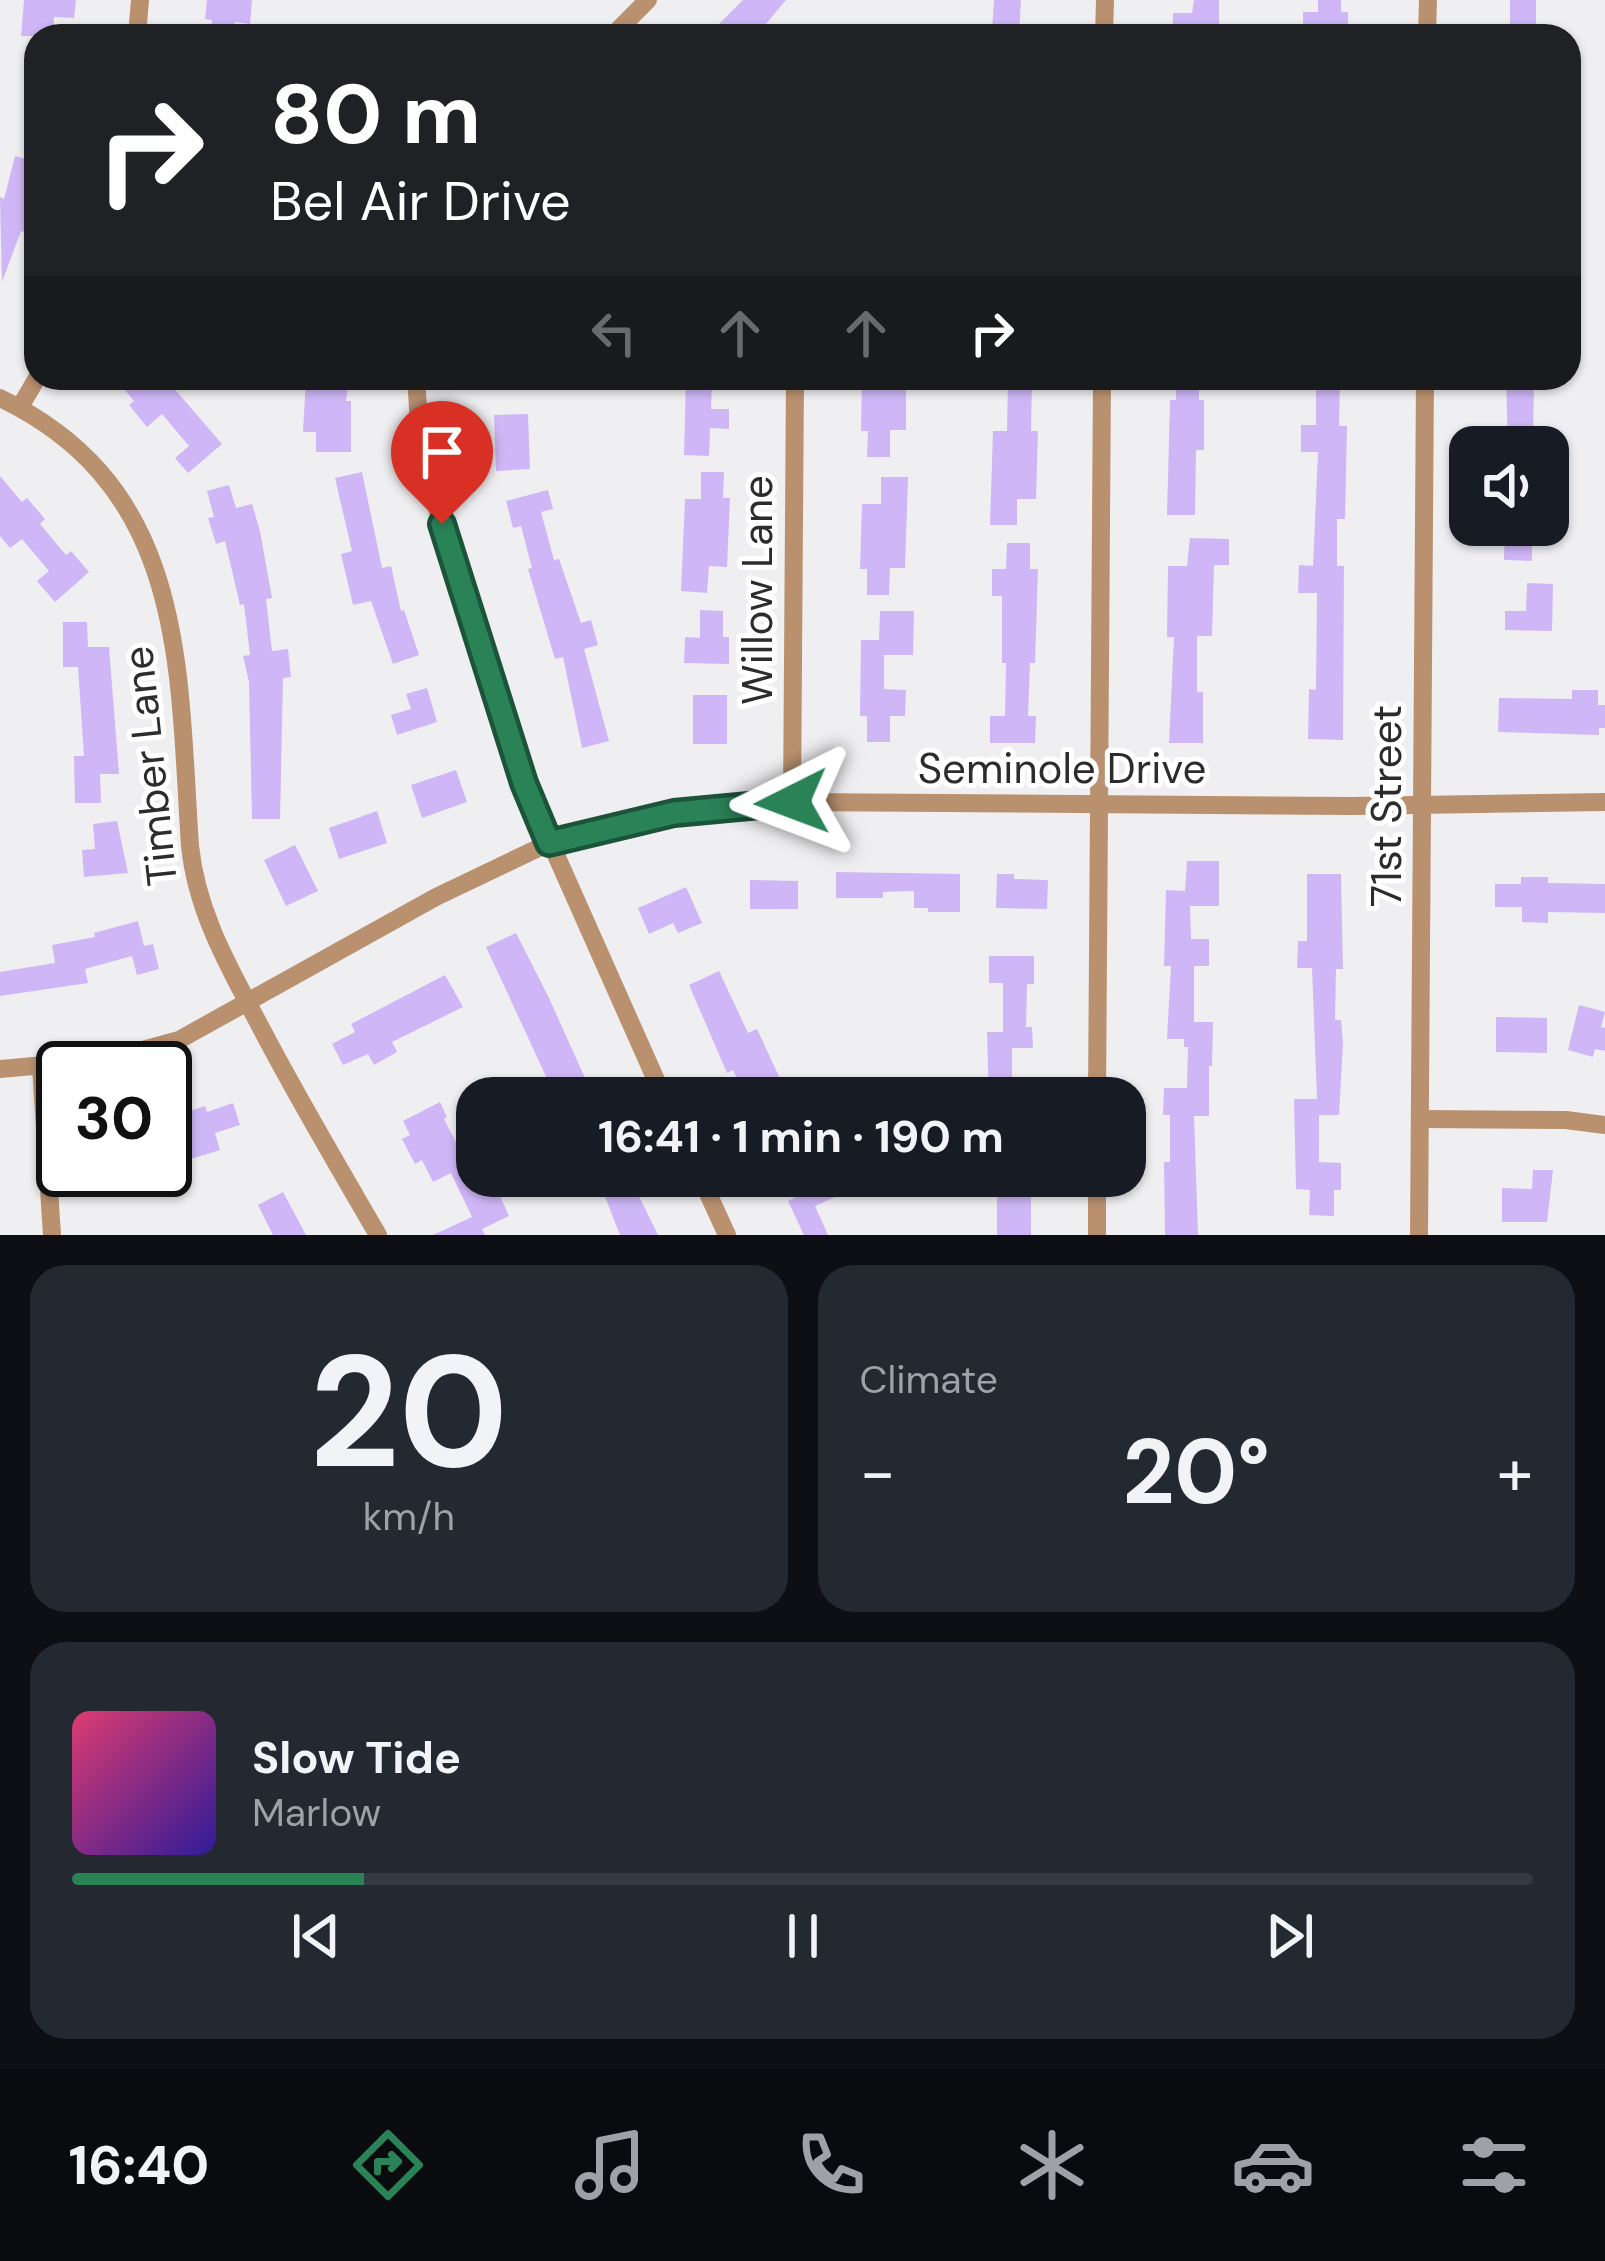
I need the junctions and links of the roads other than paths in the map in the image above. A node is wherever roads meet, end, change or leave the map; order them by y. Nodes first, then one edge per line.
1 (647, 0) edge
2 (628, 24) edge
3 (30, 390) edge
4 (417, 390) edge
5 (795, 390) edge
6 (1102, 390) edge
7 (1425, 390) edge
8 (0, 398) edge
9 (20, 407) junction
10 (792, 802) junction
11 (1605, 802) edge
12 (1100, 804) junction
13 (1422, 806) junction
14 (549, 843) junction
15 (248, 1004) junction
16 (176, 1041) edge
17 (36, 1066) edge
18 (0, 1070) edge
19 (655, 1077) edge
20 (1097, 1077) edge
21 (1420, 1119) junction
22 (1605, 1126) edge
23 (50, 1197) edge
24 (710, 1197) edge
25 (1097, 1197) edge
26 (52, 1235) edge
27 (379, 1235) edge
28 (728, 1235) edge
29 (1096, 1235) edge
30 (1419, 1235) edge

1 - 2 street
3 - 9 street
4 - 14 street
5 - 10 street, Willow Lane
6 - 12 street
7 - 13 street, 71st Street
8 - 9 street, Timber Lane
9 - 15 street, Timber Lane
10 - 12 street, Seminole Drive
10 - 14 street, Seminole Drive
11 - 13 street, Seminole Drive
12 - 13 street, Seminole Drive
12 - 20 street
13 - 21 street, 71st Street
14 - 15 street, Seminole Drive
14 - 19 street
15 - 16 street, Seminole Drive
15 - 27 street, Timber Lane
17 - 18 street, Seminole Drive
21 - 22 street
21 - 30 street, 71st Street
23 - 26 street
24 - 28 street
25 - 29 street

